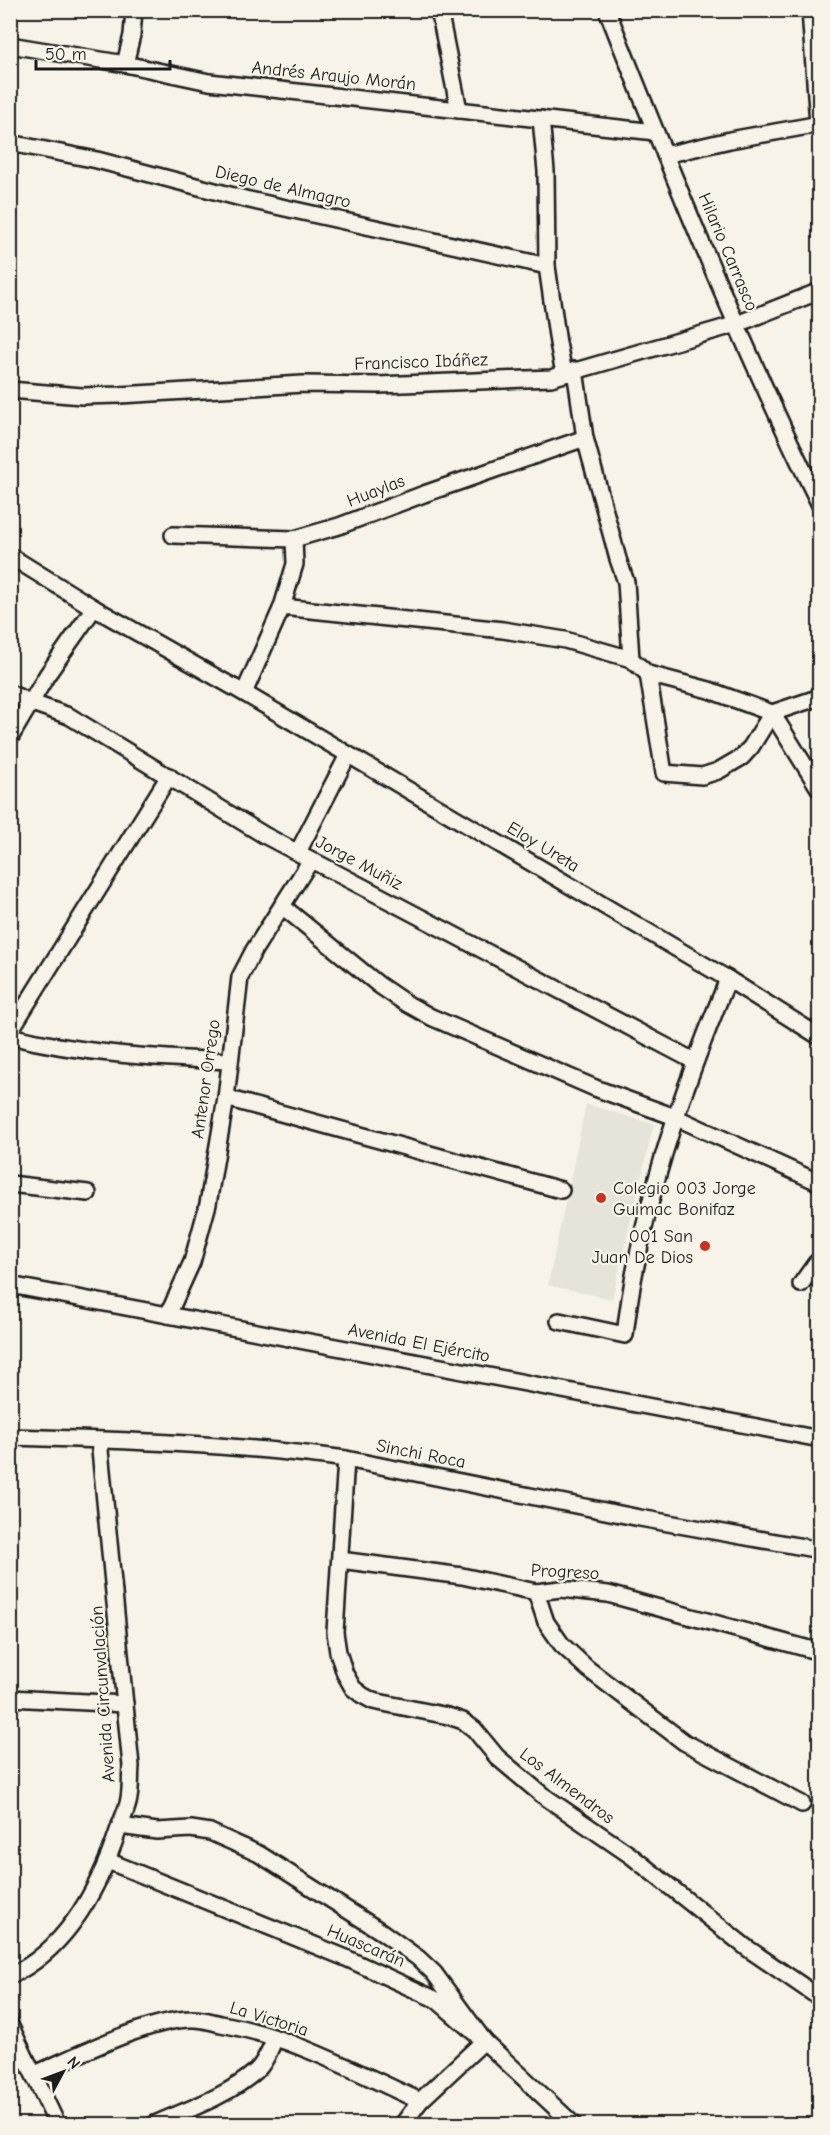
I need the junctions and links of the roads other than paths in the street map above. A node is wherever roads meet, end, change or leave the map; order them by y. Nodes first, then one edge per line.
1 (134, 10) edge
2 (439, 10) edge
3 (608, 10) edge
4 (810, 10) edge
5 (10, 45) edge
6 (125, 64) junction
7 (459, 110) junction
8 (541, 119) junction
9 (819, 124) edge
10 (656, 132) junction
11 (10, 143) edge
12 (665, 155) junction
13 (547, 266) junction
14 (819, 291) edge
15 (737, 324) junction
16 (570, 371) junction
17 (10, 390) edge
18 (585, 438) junction
19 (819, 505) edge
20 (172, 535) dead end
21 (294, 539) junction
22 (10, 555) edge
23 (282, 607) junction
24 (94, 608) junction
25 (631, 659) junction
26 (648, 674) junction
27 (10, 693) edge
28 (244, 693) junction
29 (819, 697) edge
30 (32, 703) junction
31 (772, 713) junction
32 (10, 738) edge
33 (348, 755) junction
34 (169, 776) junction
35 (819, 790) edge
36 (304, 856) junction
37 (282, 906) junction
38 (728, 979) junction
39 (10, 1032) edge
40 (10, 1036) edge
41 (819, 1037) edge
42 (230, 1061) junction
43 (694, 1061) junction
44 (226, 1098) junction
45 (675, 1117) junction
46 (819, 1183) edge
47 (10, 1184) edge
48 (561, 1190) dead end
49 (88, 1193) dead end
50 (819, 1264) edge
51 (801, 1284) dead end
52 (10, 1285) edge
53 (168, 1315) junction
54 (559, 1321) dead end
55 (10, 1437) edge
56 (819, 1439) edge
57 (99, 1440) junction
58 (346, 1459) junction
59 (819, 1550) edge
60 (340, 1560) junction
61 (536, 1592) junction
62 (819, 1652) edge
63 (10, 1698) edge
64 (125, 1704) junction
65 (802, 1804) dead end
66 (120, 1826) junction
67 (108, 1861) junction
68 (10, 1976) edge
69 (819, 1998) edge
70 (10, 2025) edge
71 (274, 2038) junction
72 (484, 2040) junction
73 (35, 2074) junction
74 (420, 2101) junction
75 (57, 2124) edge
76 (155, 2124) edge
77 (403, 2124) edge
78 (573, 2124) edge

1 - 6 street
2 - 7 street
3 - 10 street, Hilario Carrasco
4 - 9 street
5 - 6 street, Andrés Araujo Morán
6 - 7 street, Andrés Araujo Morán
7 - 8 street, Andrés Araujo Morán
8 - 10 street, Andrés Araujo Morán
8 - 13 street
9 - 12 street
10 - 12 street, Hilario Carrasco
11 - 13 street, Diego de Almagro
12 - 15 street, Hilario Carrasco
13 - 16 street
14 - 15 street, Francisco Ibáñez
15 - 16 street, Francisco Ibáñez
15 - 19 street, Hilario Carrasco
16 - 17 street, Francisco Ibáñez
16 - 18 street
18 - 21 street, Huaylas
18 - 25 street
20 - 21 street, Huaylas
21 - 23 street
22 - 24 street, Eloy Ureta
23 - 25 street
23 - 28 street
24 - 28 street, Eloy Ureta
24 - 30 street
25 - 26 street
26 - 31 street
26 - 31 street
27 - 30 street, Jorge Muñiz
28 - 33 street, Eloy Ureta
29 - 31 street
30 - 32 street
30 - 34 street, Jorge Muñiz
31 - 35 street
33 - 36 street, Antenor Orrego
33 - 38 street, Eloy Ureta
34 - 36 street, Jorge Muñiz
34 - 39 street
36 - 37 street, Antenor Orrego
36 - 43 street, Jorge Muñiz
37 - 42 street, Antenor Orrego
37 - 45 street
38 - 41 street, Eloy Ureta
38 - 43 street
40 - 42 street
42 - 44 street, Antenor Orrego
43 - 45 street
44 - 48 street
44 - 53 street, Antenor Orrego
45 - 46 street
45 - 54 street
47 - 49 street
50 - 51 street
52 - 53 street, Avenida El Ejército
53 - 56 street, Avenida El Ejército
55 - 57 street, Sinchi Roca
57 - 58 street, Sinchi Roca
57 - 64 street, Avenida Circunvalación
58 - 59 street, Sinchi Roca
58 - 60 street, Los Almendros
60 - 61 street, Progreso
60 - 69 street, Los Almendros
61 - 62 street, Progreso
61 - 65 street
63 - 64 street
64 - 66 street, Avenida Circunvalación
66 - 67 street, Avenida Circunvalación
66 - 72 street
67 - 68 street, Avenida Circunvalación
67 - 72 street, Huascarán
70 - 73 street
71 - 73 street, La Victoria
71 - 74 street, La Victoria
71 - 76 street
72 - 74 street
72 - 78 street, Huascarán
73 - 75 street
74 - 77 street

